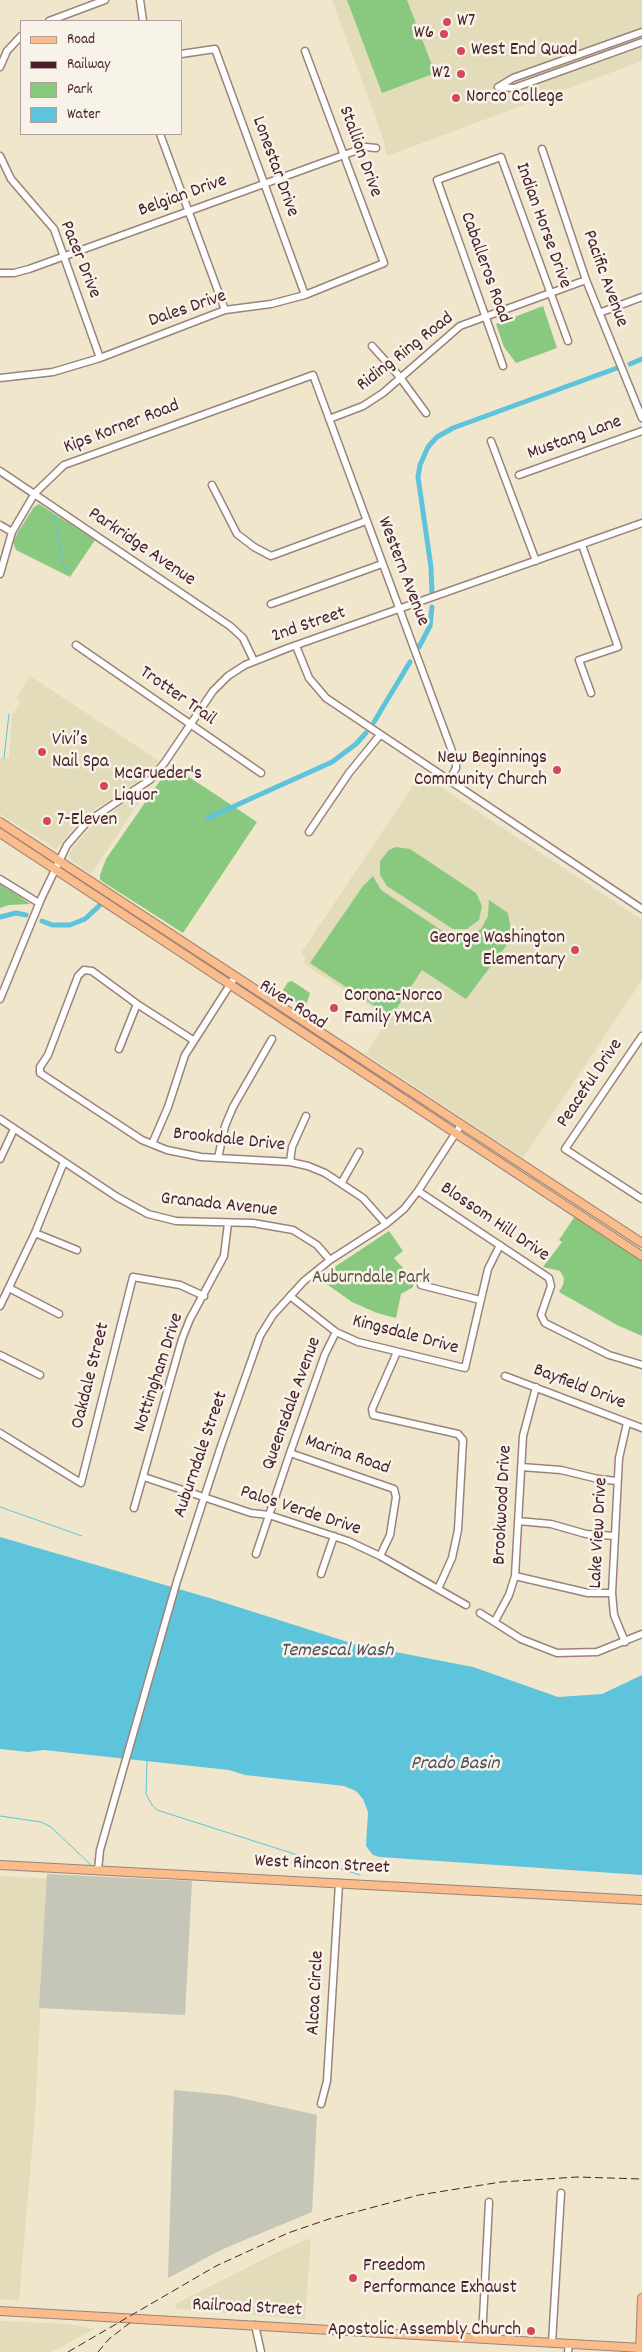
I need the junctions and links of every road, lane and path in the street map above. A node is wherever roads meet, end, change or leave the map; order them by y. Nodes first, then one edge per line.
1 (105, 0) edge
2 (140, 0) edge
3 (52, 20) edge
4 (143, 20) edge
5 (642, 32) edge
6 (20, 37) edge
7 (642, 42) edge
8 (305, 51) dead end
9 (182, 54) edge
10 (0, 67) edge
11 (160, 135) edge
12 (376, 148) dead end
13 (542, 148) dead end
14 (344, 155) junction
15 (0, 156) edge
16 (437, 180) joint
17 (264, 183) junction
18 (189, 211) junction
19 (64, 257) junction
20 (384, 263) joint
21 (0, 273) edge
22 (586, 280) junction
23 (551, 294) junction
24 (305, 296) junction
25 (642, 297) edge
26 (225, 310) junction
27 (599, 313) junction
28 (486, 318) junction
29 (568, 341) dead end
30 (372, 346) dead end
31 (100, 358) junction
32 (503, 366) dead end
33 (312, 374) joint
34 (399, 376) junction
35 (0, 378) edge
36 (426, 413) dead end
37 (642, 418) edge
38 (329, 419) junction
39 (642, 430) edge
40 (491, 441) dead end
41 (0, 471) edge
42 (518, 475) dead end
43 (212, 485) dead end
44 (35, 493) junction
45 (366, 522) junction
46 (642, 524) edge
47 (0, 525) edge
48 (12, 532) junction
49 (582, 545) junction
50 (536, 561) junction
51 (382, 564) junction
52 (0, 574) edge
53 (271, 604) dead end
54 (400, 610) junction
55 (76, 645) dead end
56 (296, 646) junction
57 (254, 661) junction
58 (591, 693) dead end
59 (191, 724) junction
60 (377, 733) junction
61 (261, 773) dead end
62 (449, 780) junction
63 (0, 822) edge
64 (309, 832) dead end
65 (0, 833) edge
66 (59, 861) junction
67 (55, 869) junction
68 (0, 879) edge
69 (40, 903) junction
70 (642, 909) edge
71 (235, 977) junction
72 (230, 985) junction
73 (0, 999) edge
74 (137, 1004) junction
75 (642, 1036) edge
76 (272, 1039) dead end
77 (193, 1040) junction
78 (119, 1049) dead end
79 (306, 1116) dead end
80 (0, 1120) edge
81 (461, 1125) junction
82 (14, 1129) junction
83 (456, 1133) junction
84 (152, 1144) junction
85 (359, 1152) dead end
86 (0, 1158) edge
87 (218, 1158) junction
88 (64, 1162) junction
89 (290, 1162) junction
90 (342, 1182) junction
91 (418, 1191) junction
92 (642, 1199) edge
93 (228, 1223) junction
94 (386, 1224) junction
95 (35, 1233) junction
96 (642, 1243) edge
97 (500, 1245) junction
98 (77, 1250) dead end
99 (642, 1256) edge
100 (330, 1260) junction
101 (421, 1285) dead end
102 (10, 1288) junction
103 (204, 1296) junction
104 (290, 1296) junction
105 (480, 1300) junction
106 (0, 1306) edge
107 (59, 1314) dead end
108 (336, 1332) junction
109 (397, 1352) junction
110 (0, 1355) edge
111 (642, 1365) edge
112 (40, 1375) dead end
113 (505, 1376) dead end
114 (536, 1387) junction
115 (627, 1423) junction
116 (642, 1428) edge
117 (0, 1433) edge
118 (290, 1453) junction
119 (521, 1467) junction
120 (144, 1477) junction
121 (618, 1481) junction
122 (203, 1498) junction
123 (134, 1508) dead end
124 (269, 1515) junction
125 (518, 1521) junction
126 (334, 1536) junction
127 (615, 1536) junction
128 (256, 1554) dead end
129 (380, 1556) junction
130 (321, 1574) dead end
131 (515, 1576) junction
132 (438, 1589) junction
133 (612, 1593) junction
134 (466, 1605) dead end
135 (480, 1613) dead end
136 (495, 1621) junction
137 (642, 1634) edge
138 (625, 1642) junction
139 (0, 1865) edge
140 (98, 1870) junction
141 (338, 1883) junction
142 (642, 1900) edge
143 (320, 2104) dead end
144 (561, 2193) dead end
145 (489, 2202) dead end
146 (642, 2298) edge
147 (0, 2311) edge
148 (255, 2325) junction
149 (482, 2338) junction
150 (552, 2343) junction
151 (569, 2348) edge
152 (640, 2349) edge
153 (262, 2352) edge

1 - 3 street
2 - 4 street
5 - 7 street
6 - 10 street
8 - 14 street, Stallion Drive
9 - 17 street, Lonestar Drive
11 - 18 street
12 - 14 street, Belgian Drive
13 - 22 street, Pacific Avenue
14 - 17 street, Belgian Drive
14 - 20 street, Stallion Drive
15 - 19 street, Pacer Drive
16 - 23 street, Indian Horse Drive
16 - 28 street, Caballeros Road
17 - 18 street, Belgian Drive
17 - 24 street, Lonestar Drive
18 - 19 street, Belgian Drive
18 - 26 street
19 - 21 street, Belgian Drive
19 - 31 street, Pacer Drive
20 - 24 street, Dales Drive
22 - 23 street, Riding Ring Road
22 - 27 street, Pacific Avenue
23 - 28 street, Riding Ring Road
23 - 29 street, Indian Horse Drive
24 - 26 street, Dales Drive
25 - 27 street
26 - 31 street, Dales Drive
27 - 37 street, Pacific Avenue
28 - 32 street, Caballeros Road
28 - 34 street, Riding Ring Road
30 - 34 street
31 - 35 street, Dales Drive
33 - 38 street, Western Avenue
33 - 44 street, Kips Korner Road
34 - 36 street
34 - 38 street, Riding Ring Road
38 - 45 street, Western Avenue
39 - 42 street, Mustang Lane
40 - 50 street
41 - 44 street, Parkridge Avenue
43 - 45 street
44 - 48 street, Kips Korner Road
44 - 57 street, Parkridge Avenue
45 - 51 street, Western Avenue
46 - 49 street, 2nd Street
47 - 48 street
48 - 52 street, Kips Korner Road
49 - 50 street, 2nd Street
49 - 58 street
50 - 54 street, 2nd Street
51 - 53 street
51 - 54 street, Western Avenue
54 - 56 street, 2nd Street
54 - 62 street, Western Avenue
55 - 59 street, Trotter Trail
56 - 57 street, 2nd Street
56 - 60 street
57 - 59 street, 2nd Street
59 - 61 street, Trotter Trail
59 - 66 street, 2nd Street
60 - 62 street
60 - 64 street
62 - 70 street
63 - 66 main road, River Road
65 - 67 main road, River Road
66 - 67 street, 2nd Street
66 - 71 main road, River Road
67 - 69 street, 2nd Street
67 - 72 main road, River Road
68 - 69 street
69 - 73 street, 2nd Street
71 - 72 street
71 - 81 main road, River Road
72 - 77 street
72 - 83 main road, River Road
74 - 77 street
74 - 78 street
74 - 84 street, Brookdale Drive
75 - 92 street, Peaceful Drive
76 - 87 street
77 - 84 street
79 - 89 street
80 - 82 street, Granada Avenue
81 - 83 street, Auburndale Street
81 - 96 main road, River Road
82 - 86 street
82 - 88 street, Granada Avenue
83 - 91 street, Auburndale Street
83 - 99 main road, River Road
84 - 87 street, Brookdale Drive
85 - 90 street
87 - 89 street, Brookdale Drive
88 - 93 street, Granada Avenue
88 - 95 street
89 - 90 street, Brookdale Drive
90 - 94 street, Brookdale Drive
91 - 94 street, Auburndale Street
91 - 97 street, Blossom Hill Drive
93 - 100 street, Granada Avenue
93 - 103 street, Nottingham Drive
94 - 100 street, Auburndale Street
95 - 98 street
95 - 102 street
97 - 105 street
97 - 111 street, Blossom Hill Drive
100 - 104 street, Auburndale Street
101 - 105 street
102 - 106 street
102 - 107 street
103 - 117 street, Oakdale Street
103 - 120 street, Nottingham Drive
104 - 108 street, Kingsdale Drive
104 - 122 street, Auburndale Street
105 - 109 street, Kingsdale Drive
108 - 109 street, Kingsdale Drive
108 - 118 street, Queensdale Avenue
109 - 132 street
110 - 112 street
113 - 114 street, Bayfield Drive
114 - 115 street, Bayfield Drive
114 - 119 street, Brookwood Drive
115 - 116 street, Bayfield Drive
115 - 121 street, Lake View Drive
118 - 124 street, Queensdale Avenue
118 - 129 street, Marina Road
119 - 121 street
119 - 125 street, Brookwood Drive
120 - 122 street, Palos Verde Drive
120 - 123 street, Nottingham Drive
121 - 127 street, Lake View Drive
122 - 124 street, Palos Verde Drive
122 - 140 street, Auburndale Street
124 - 126 street, Palos Verde Drive
124 - 128 street, Queensdale Avenue
125 - 127 street
125 - 131 street, Brookwood Drive
126 - 129 street, Palos Verde Drive
126 - 130 street
127 - 133 street, Lake View Drive
129 - 132 street, Palos Verde Drive
131 - 133 street
131 - 136 street, Brookwood Drive
132 - 134 street, Palos Verde Drive
133 - 138 street, Lake View Drive
135 - 136 street
136 - 138 street
137 - 138 street
139 - 140 main road, West Rincon Street
140 - 141 main road, West Rincon Street
141 - 142 main road, West Rincon Street
141 - 143 street, Alcoa Circle
144 - 150 street
145 - 149 street
146 - 152 main road
147 - 148 main road, Railroad Street
148 - 149 main road, Railroad Street
148 - 153 street
149 - 150 main road, Railroad Street
150 - 151 main road, Railroad Street
151 - 152 main road, Railroad Street

